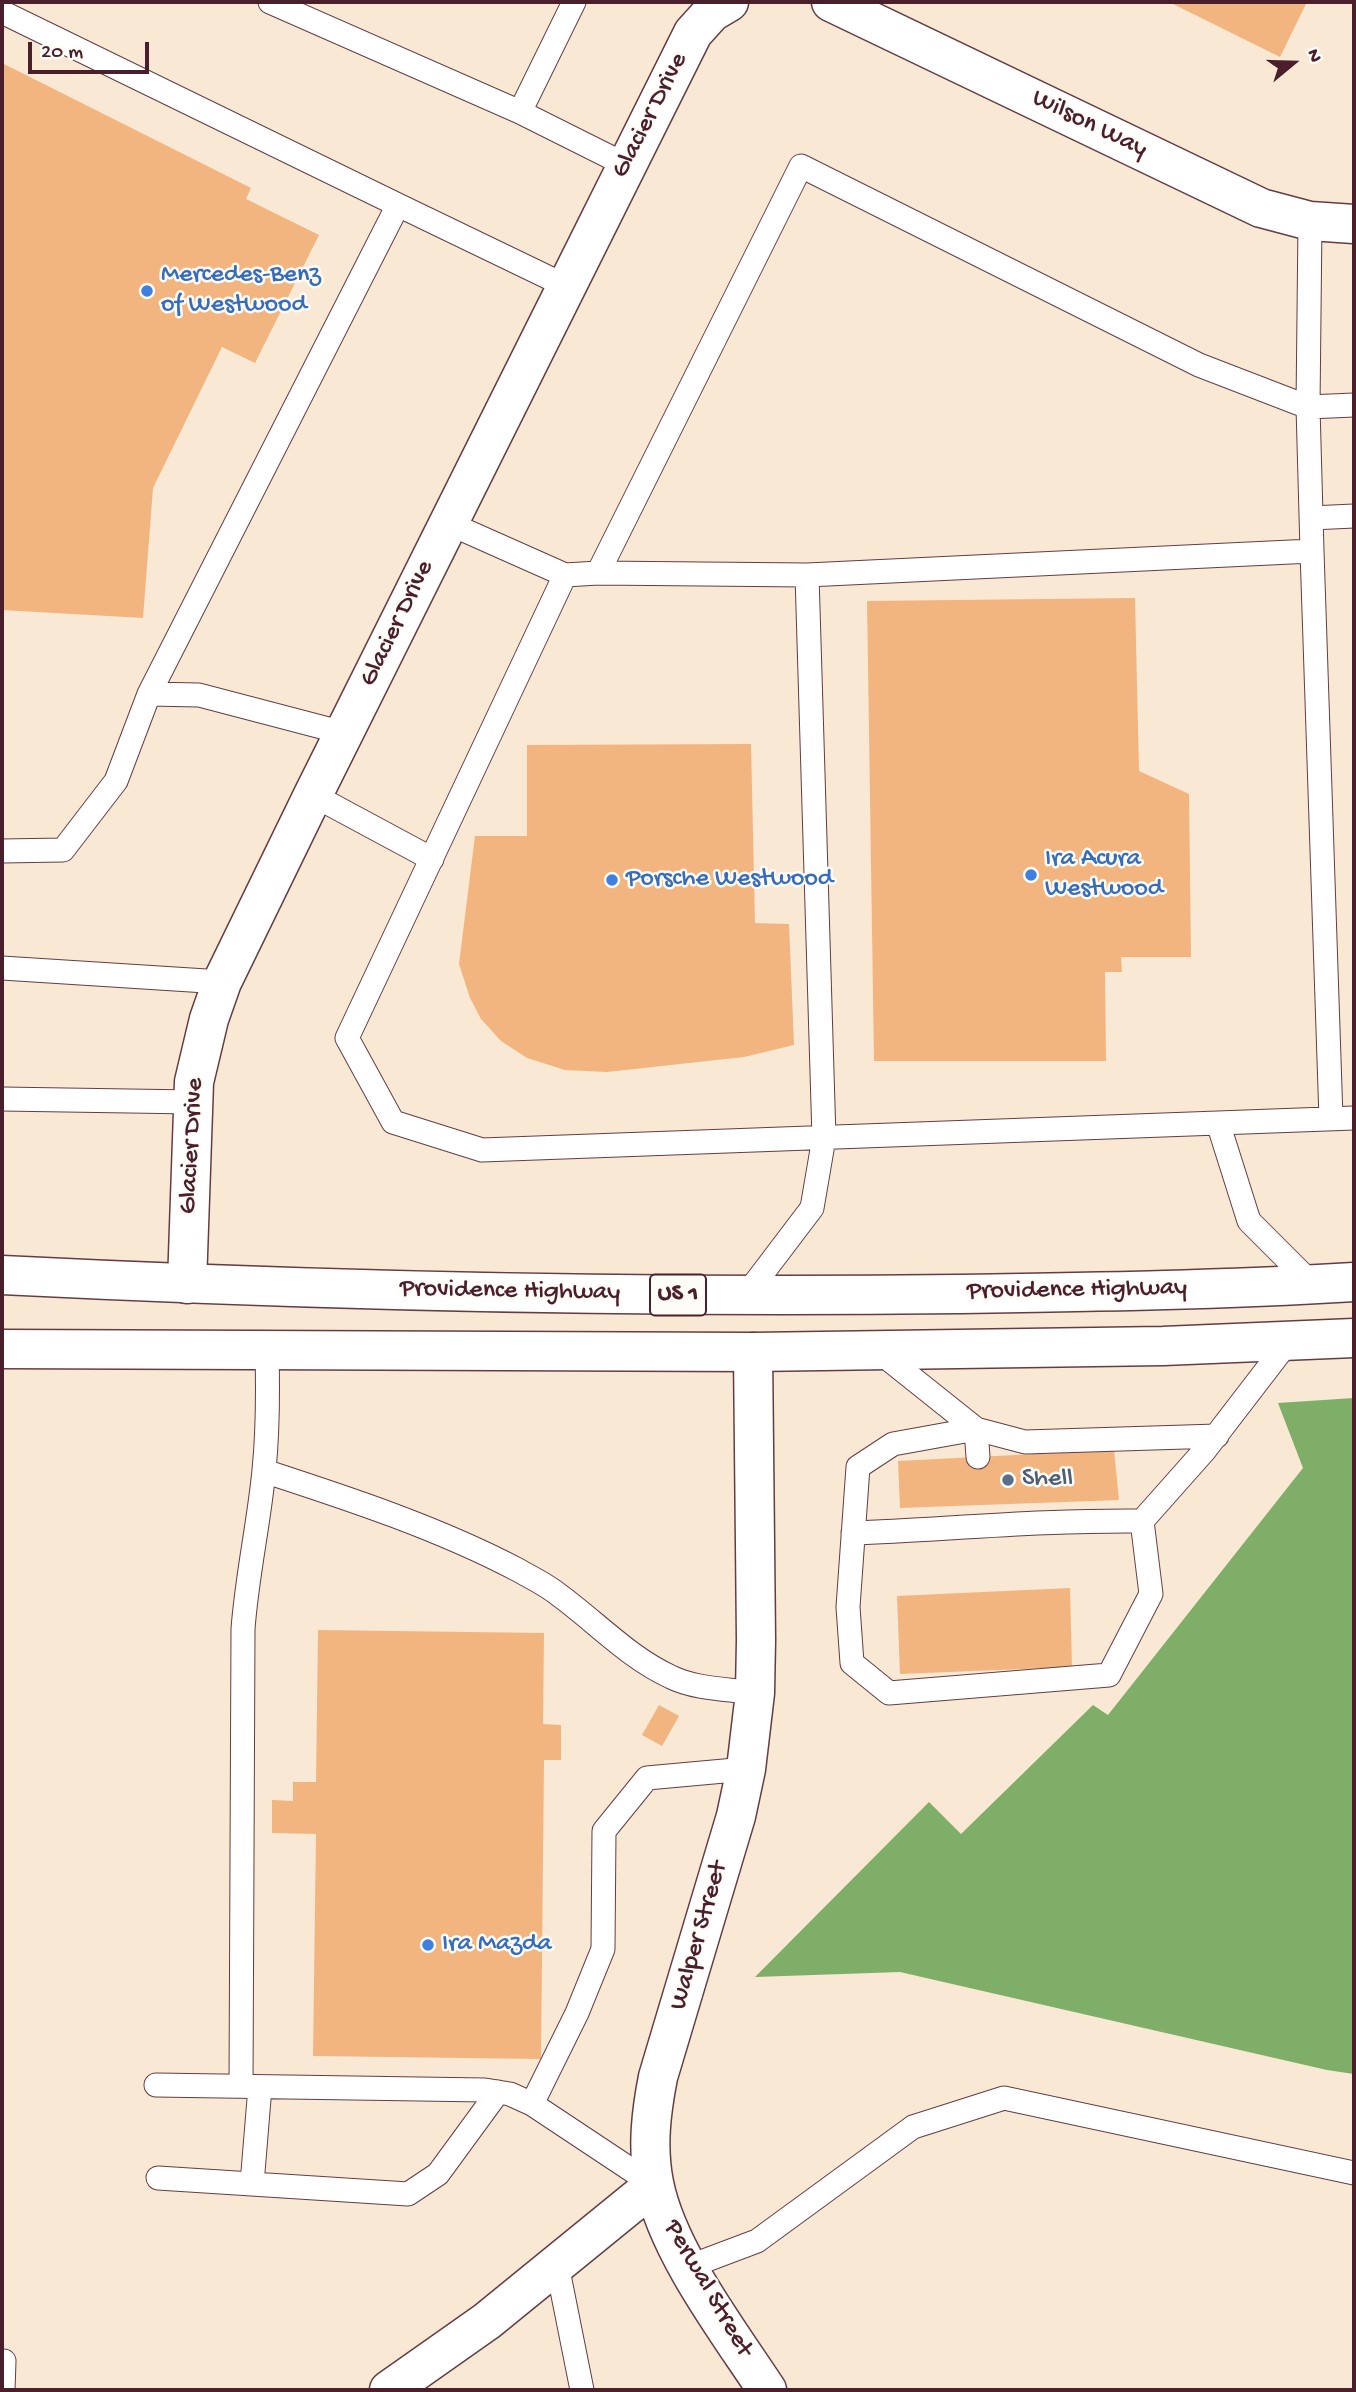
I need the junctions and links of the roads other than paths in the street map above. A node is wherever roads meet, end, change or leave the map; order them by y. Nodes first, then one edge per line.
1 (271, 2) edge
2 (574, 2) edge
3 (728, 2) edge
4 (831, 2) edge
5 (875, 11) edge
6 (2, 12) edge
7 (520, 112) junction
8 (626, 165) junction
9 (398, 205) junction
10 (1310, 221) junction
11 (1354, 224) edge
12 (566, 286) junction
13 (1354, 405) edge
14 (1308, 407) junction
15 (1354, 516) edge
16 (1311, 518) junction
17 (448, 523) junction
18 (1312, 551) junction
19 (598, 573) junction
20 (565, 575) junction
21 (807, 575) junction
22 (149, 694) junction
23 (344, 733) junction
24 (313, 795) junction
25 (2, 851) edge
26 (432, 859) junction
27 (2, 968) edge
28 (222, 982) junction
29 (2, 1099) edge
30 (193, 1102) junction
31 (1354, 1118) edge
32 (1331, 1119) junction
33 (1218, 1123) junction
34 (824, 1138) junction
35 (2, 1275) edge
36 (1354, 1282) edge
37 (187, 1284) junction
38 (1313, 1284) junction
39 (747, 1296) junction
40 (1354, 1338) edge
41 (1288, 1342) junction
42 (2, 1349) edge
43 (877, 1350) junction
44 (267, 1352) junction
45 (753, 1352) junction
46 (976, 1429) junction
47 (1217, 1436) junction
48 (978, 1457) dead end
49 (264, 1471) junction
50 (1142, 1521) junction
51 (853, 1533) junction
52 (755, 1693) junction
53 (746, 1769) junction
54 (156, 2085) dead end
55 (251, 2086) junction
56 (498, 2092) junction
57 (532, 2104) junction
58 (1354, 2173) edge
59 (158, 2178) dead end
60 (252, 2184) junction
61 (654, 2185) junction
62 (557, 2265) junction
63 (688, 2267) junction
64 (2, 2361) edge
65 (2, 2390) edge
66 (388, 2390) edge
67 (583, 2390) edge
68 (767, 2390) edge

1 - 7 lane
2 - 7 lane
3 - 8 street, Glacier Drive
4 - 5 street, Wilson Way
5 - 10 street, Wilson Way
6 - 9 lane
7 - 8 lane
8 - 12 street, Glacier Drive
9 - 12 lane
9 - 22 lane
10 - 11 street, Wilson Way
10 - 14 lane
12 - 17 street, Glacier Drive
13 - 14 lane
14 - 16 lane
14 - 19 lane
15 - 16 lane
16 - 18 lane
17 - 20 lane
17 - 23 street, Glacier Drive
18 - 21 lane
18 - 32 lane
19 - 20 lane
19 - 21 lane
20 - 26 lane
21 - 34 lane
22 - 23 lane
22 - 25 lane
23 - 24 street, Glacier Drive
24 - 26 lane
24 - 28 street, Glacier Drive
26 - 34 lane
27 - 28 lane
28 - 30 street, Glacier Drive
29 - 30 lane
30 - 37 street, Glacier Drive
31 - 32 lane
32 - 33 lane
33 - 34 lane
33 - 38 lane
34 - 39 lane
35 - 37 street, Providence Highway / US 1
36 - 38 street, Providence Highway / US 1
37 - 39 street, Providence Highway / US 1
38 - 39 street, Providence Highway / US 1
40 - 41 street, US 1
41 - 43 street, US 1
41 - 47 lane
42 - 44 street, US 1
43 - 45 street, US 1
43 - 46 lane
44 - 45 street, US 1
44 - 49 lane
45 - 52 street, Walper Street
46 - 47 lane
46 - 48 lane
46 - 51 lane
47 - 50 lane
49 - 52 lane
49 - 55 lane
50 - 51 lane
50 - 51 lane
52 - 53 street, Walper Street
53 - 57 lane
53 - 61 street, Walper Street
54 - 55 lane
55 - 56 lane
55 - 60 lane
56 - 57 lane
56 - 60 lane
57 - 61 lane
58 - 63 lane
59 - 60 lane
61 - 62 street
61 - 63 street, Perwal Street
62 - 66 street
62 - 67 lane
63 - 68 street, Perwal Street
64 - 65 lane

